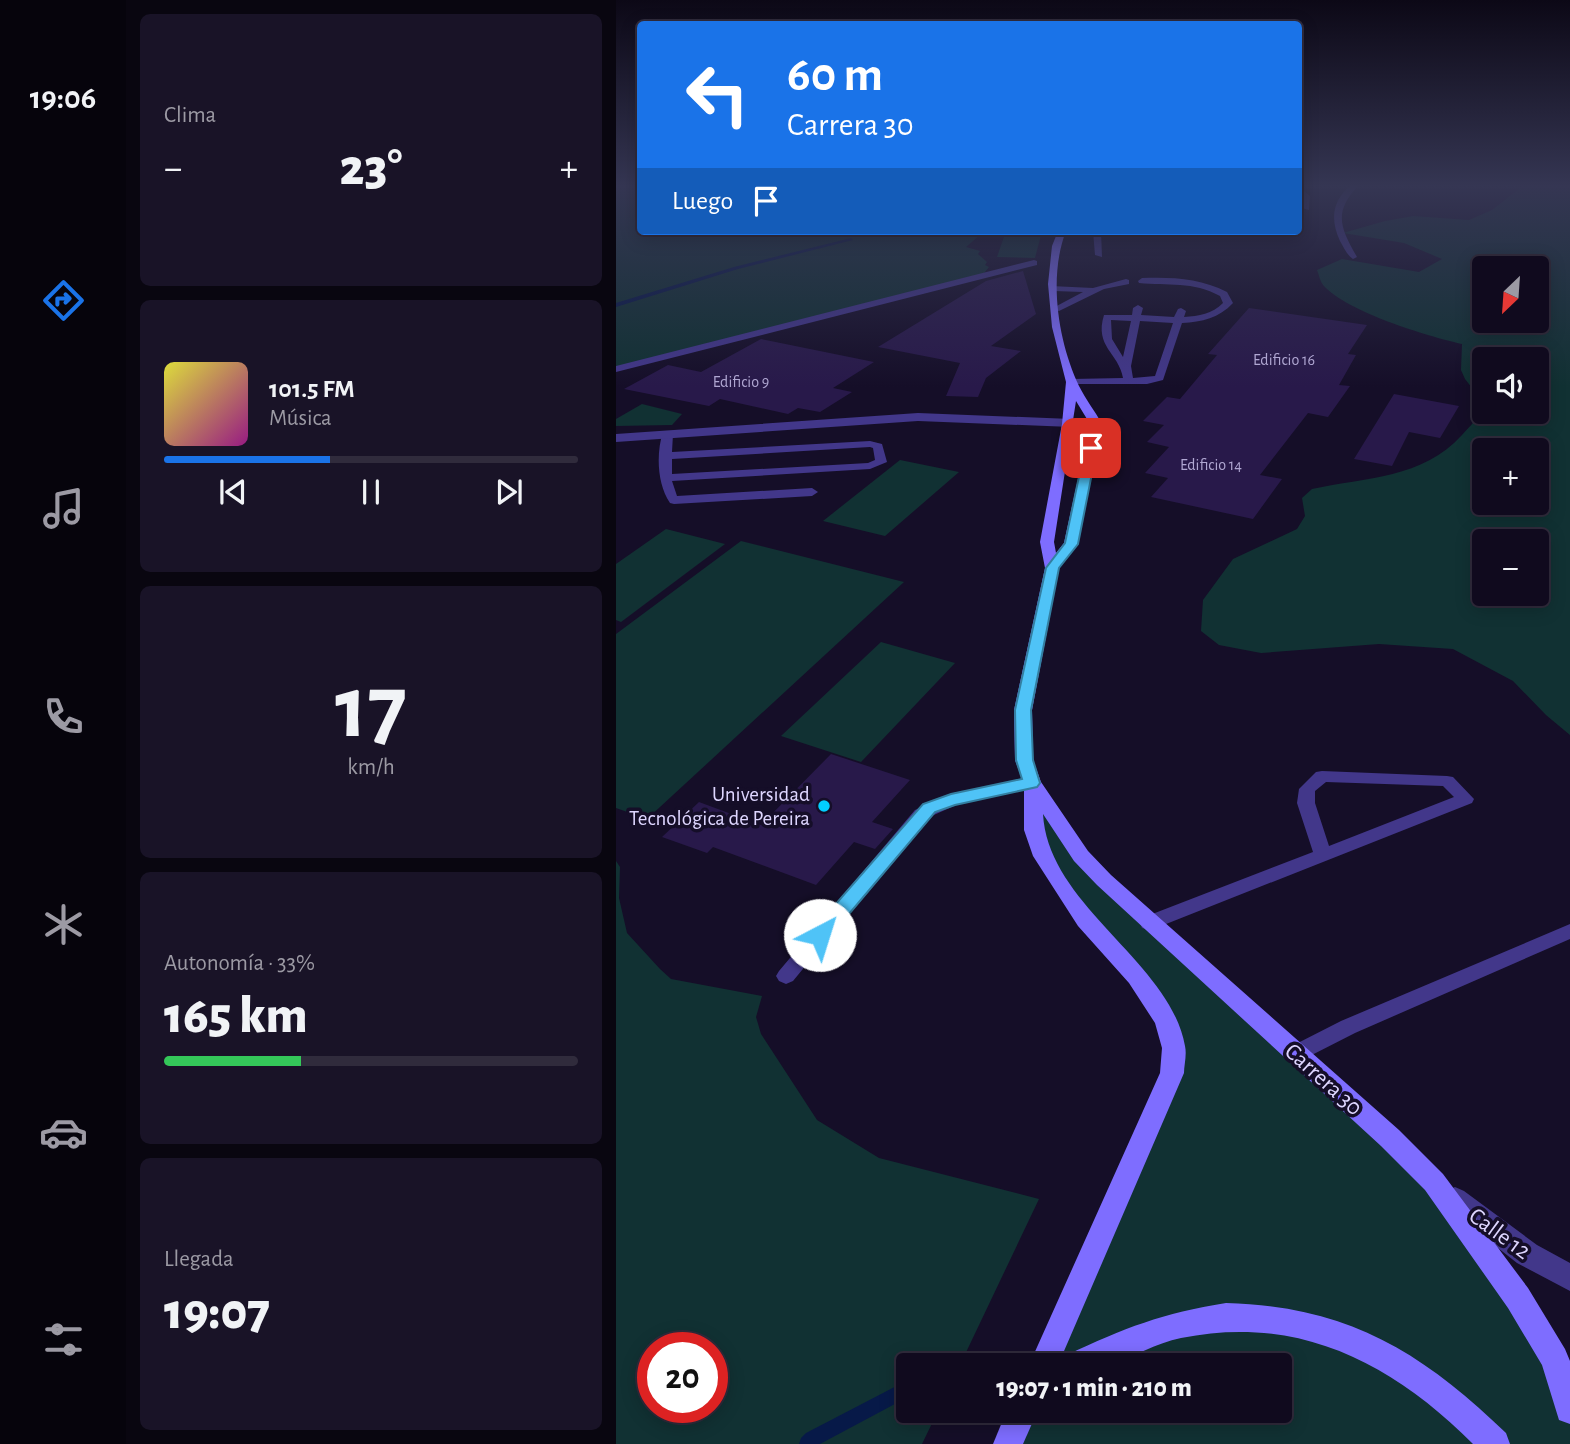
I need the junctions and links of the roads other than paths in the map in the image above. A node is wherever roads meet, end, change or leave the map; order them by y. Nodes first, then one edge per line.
1 (1055, 252) edge
2 (1350, 252) edge
3 (1353, 257) dead end
4 (1034, 263) dead end
5 (1142, 281) dead end
6 (1126, 282) dead end
7 (1054, 288) junction
8 (1094, 290) junction
9 (1056, 309) junction
10 (1137, 313) junction
11 (1180, 314) junction
12 (1126, 366) junction
13 (616, 369) edge
14 (1128, 381) junction
15 (1071, 382) junction
16 (1068, 424) junction
17 (1096, 424) junction
18 (667, 434) junction
19 (616, 438) edge
20 (667, 456) junction
21 (666, 478) junction
22 (812, 492) dead end
23 (1052, 568) junction
24 (1031, 783) junction
25 (1323, 855) junction
26 (1149, 923) junction
27 (1570, 931) edge
28 (786, 976) dead end
29 (1295, 1054) junction
30 (1434, 1182) junction
31 (1570, 1278) edge
32 (1048, 1353) edge
33 (1102, 1353) edge
34 (1570, 1409) edge
35 (1017, 1423) edge
36 (1008, 1444) edge
37 (1495, 1444) edge

1 - 7 street, Carrera 30
2 - 3 lane
4 - 13 street
5 - 11 lane
6 - 8 lane
7 - 8 lane
7 - 9 street, Carrera 30
8 - 9 lane
9 - 15 street, Carrera 30
10 - 11 lane
10 - 12 lane
10 - 12 lane
11 - 14 lane
12 - 14 lane
14 - 15 lane
15 - 16 street, Carrera 30
15 - 17 street, Carrera 30
16 - 17 street
16 - 18 street
16 - 23 street, Carrera 30
17 - 23 street, Carrera 30
18 - 19 street
18 - 20 lane
20 - 21 lane
20 - 21 lane
21 - 22 lane
23 - 24 street, Carrera 30
24 - 26 street, Carrera 30
24 - 28 lane
24 - 32 street, Carrera 30
25 - 25 lane
25 - 26 lane
26 - 29 street, Carrera 30
27 - 29 lane
29 - 30 street, Carrera 30
30 - 31 street, Calle 12
30 - 34 street, Carrera 30
33 - 37 street
35 - 36 street

